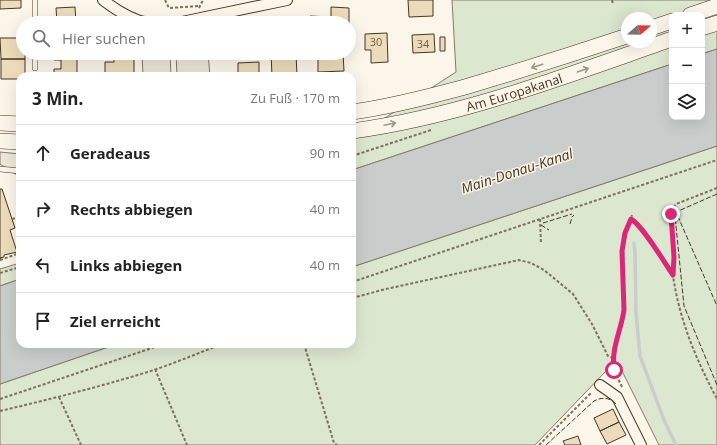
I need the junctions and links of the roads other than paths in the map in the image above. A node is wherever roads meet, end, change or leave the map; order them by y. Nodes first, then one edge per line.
1 (35, 0) edge
2 (103, 0) edge
3 (287, 0) edge
4 (717, 6) edge
5 (699, 12) edge
6 (35, 16) edge
7 (127, 16) edge
8 (210, 16) edge
9 (669, 22) edge
10 (717, 23) edge
11 (657, 26) edge
12 (705, 27) edge
13 (621, 38) edge
14 (669, 40) edge
15 (35, 60) edge
16 (35, 68) dead end
17 (356, 112) edge
18 (0, 123) edge
19 (16, 124) edge
20 (356, 130) edge
21 (0, 141) edge
22 (16, 142) edge
23 (0, 168) edge
24 (16, 170) edge
25 (600, 384) road end
26 (641, 445) edge

1 - 6 lane
2 - 7 street
3 - 8 street
4 - 5 main road
9 - 11 main road
10 - 12 main road
13 -> 17 main road, Am Europakanal
20 -> 14 main road, Am Europakanal
15 - 16 lane
18 - 19 main road
21 - 22 main road
23 - 24 lane
25 - 26 street

